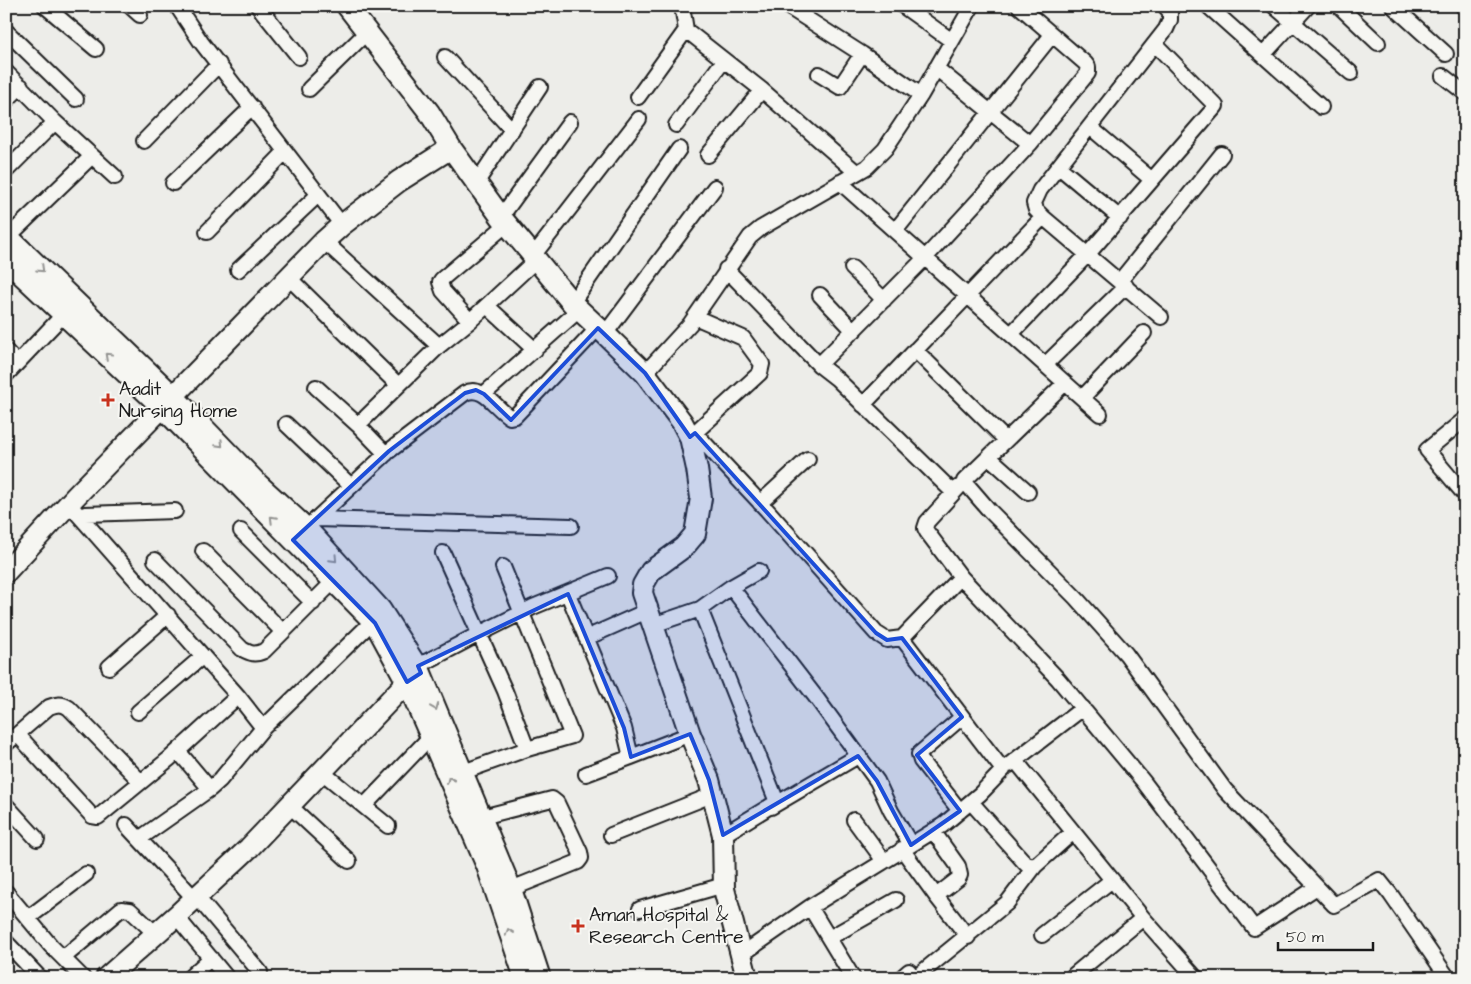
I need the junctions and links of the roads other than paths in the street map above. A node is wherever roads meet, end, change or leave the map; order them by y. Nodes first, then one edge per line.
1 (45, 6) edge
2 (177, 6) edge
3 (258, 6) edge
4 (347, 6) edge
5 (682, 6) edge
6 (903, 6) edge
7 (972, 6) edge
8 (1019, 6) edge
9 (1165, 6) edge
10 (1208, 6) edge
11 (1274, 6) edge
12 (1308, 6) edge
13 (1339, 6) edge
14 (1393, 6) edge
15 (790, 8) dead end
16 (1293, 22) junction
17 (6, 30) edge
18 (686, 30) junction
19 (366, 32) junction
20 (1052, 35) junction
21 (952, 41) junction
22 (1378, 43) dead end
23 (1155, 44) junction
24 (96, 49) dead end
25 (862, 54) junction
26 (1446, 54) dead end
27 (299, 56) dead end
28 (1263, 56) junction
29 (445, 57) dead end
30 (724, 60) junction
31 (220, 64) junction
32 (936, 68) junction
33 (6, 72) edge
34 (1351, 73) dead end
35 (819, 74) dead end
36 (1443, 76) dead end
37 (21, 86) junction
38 (540, 87) dead end
39 (309, 89) dead end
40 (762, 90) junction
41 (1465, 93) edge
42 (921, 95) junction
43 (638, 96) dead end
44 (76, 99) dead end
45 (6, 101) edge
46 (252, 107) junction
47 (1321, 107) dead end
48 (991, 112) junction
49 (639, 119) dead end
50 (55, 122) junction
51 (570, 122) dead end
52 (676, 125) dead end
53 (1090, 127) junction
54 (512, 130) junction
55 (144, 141) dead end
56 (1030, 144) junction
57 (451, 148) junction
58 (679, 149) dead end
59 (285, 152) junction
60 (1222, 154) dead end
61 (92, 156) junction
62 (708, 156) dead end
63 (1059, 167) junction
64 (6, 171) edge
65 (856, 172) junction
66 (115, 177) dead end
67 (1152, 180) junction
68 (477, 182) junction
69 (840, 182) junction
70 (173, 183) dead end
71 (715, 187) dead end
72 (318, 195) junction
73 (1043, 217) junction
74 (1120, 218) junction
75 (504, 221) junction
76 (342, 225) junction
77 (895, 231) junction
78 (207, 232) dead end
79 (7, 236) edge
80 (324, 241) junction
81 (1088, 254) junction
82 (535, 258) junction
83 (925, 258) junction
84 (6, 260) edge
85 (852, 268) dead end
86 (238, 270) dead end
87 (726, 270) junction
88 (289, 278) junction
89 (1123, 284) junction
90 (820, 295) dead end
91 (968, 296) junction
92 (884, 300) junction
93 (487, 306) junction
94 (575, 307) junction
95 (64, 314) junction
96 (695, 317) junction
97 (1161, 317) dead end
98 (470, 321) junction
99 (602, 331) junction
100 (854, 331) junction
101 (1144, 333) dead end
102 (1011, 334) junction
103 (439, 346) junction
104 (535, 350) junction
105 (915, 350) junction
106 (6, 351) edge
107 (18, 363) junction
108 (819, 365) junction
109 (1045, 365) junction
110 (645, 373) junction
111 (6, 375) edge
112 (1065, 383) junction
113 (398, 385) junction
114 (316, 387) dead end
115 (484, 394) junction
116 (1082, 398) junction
117 (168, 402) junction
118 (864, 405) junction
119 (1100, 414) dead end
120 (1465, 419) edge
121 (286, 424) dead end
122 (358, 425) junction
123 (692, 435) junction
124 (1006, 440) junction
125 (386, 454) junction
126 (989, 457) junction
127 (808, 459) dead end
128 (964, 481) junction
129 (351, 486) junction
130 (954, 492) junction
131 (1028, 492) dead end
132 (1465, 495) edge
133 (760, 503) junction
134 (75, 510) junction
135 (175, 512) dead end
136 (571, 526) dead end
137 (305, 529) junction
138 (241, 531) dead end
139 (203, 551) dead end
140 (443, 553) dead end
141 (155, 560) dead end
142 (503, 567) dead end
143 (759, 571) dead end
144 (6, 572) edge
145 (608, 576) dead end
146 (961, 577) junction
147 (334, 581) junction
148 (731, 587) junction
149 (568, 594) junction
150 (313, 603) junction
151 (700, 609) junction
152 (522, 613) junction
153 (168, 615) junction
154 (650, 618) junction
155 (373, 621) junction
156 (283, 632) junction
157 (479, 634) junction
158 (586, 638) junction
159 (902, 638) junction
160 (204, 656) junction
161 (109, 667) dead end
162 (415, 674) junction
163 (238, 696) junction
164 (1083, 708) junction
165 (138, 712) dead end
166 (962, 717) junction
167 (262, 728) junction
168 (690, 734) junction
169 (18, 735) junction
170 (431, 736) junction
171 (6, 744) edge
172 (527, 749) junction
173 (178, 750) junction
174 (630, 756) junction
175 (858, 756) junction
176 (1015, 760) junction
177 (1002, 770) junction
178 (322, 772) junction
179 (464, 772) junction
180 (586, 774) dead end
181 (141, 782) junction
182 (210, 789) junction
183 (712, 795) junction
184 (6, 805) edge
185 (290, 806) junction
186 (364, 806) junction
187 (965, 807) junction
188 (482, 817) junction
189 (854, 820) dead end
190 (126, 825) dead end
191 (388, 826) dead end
192 (933, 831) junction
193 (1073, 832) junction
194 (611, 835) dead end
195 (722, 835) junction
196 (139, 838) junction
197 (37, 839) dead end
198 (907, 847) junction
199 (349, 861) dead end
200 (884, 861) junction
201 (1035, 866) junction
202 (86, 874) dead end
203 (1112, 880) junction
204 (724, 885) junction
205 (1317, 887) junction
206 (511, 889) junction
207 (6, 892) edge
208 (936, 896) junction
209 (196, 898) junction
210 (896, 900) dead end
211 (810, 907) junction
212 (640, 909) dead end
213 (176, 916) junction
214 (28, 918) junction
215 (1143, 918) junction
216 (156, 934) junction
217 (1042, 935) dead end
218 (968, 936) junction
219 (829, 938) junction
220 (6, 942) edge
221 (741, 955) junction
222 (63, 958) junction
223 (211, 958) junction
224 (260, 972) dead end
225 (1074, 975) dead end
226 (908, 976) edge
227 (40, 978) edge
228 (83, 978) edge
229 (106, 978) edge
230 (190, 978) edge
231 (227, 978) edge
232 (525, 978) edge
233 (540, 978) edge
234 (748, 978) edge
235 (853, 978) edge
236 (1196, 978) edge
237 (1448, 978) edge

1 - 24 street
2 - 31 street
3 - 27 street
4 - 19 street
5 - 18 street
6 - 21 street
7 - 21 street
8 - 20 street
9 - 23 street
10 - 28 street
11 - 16 street
12 - 16 street
13 - 22 street
14 - 26 street
15 - 25 street
16 - 28 street
16 - 34 street
17 - 44 street
18 - 30 street
18 - 43 street
19 - 39 street
19 - 57 street
20 - 48 street
20 - 56 street
21 - 32 street
23 - 53 street
23 - 67 street
25 - 35 street
25 - 42 street
28 - 47 street
29 - 54 street
30 - 40 street
30 - 52 street
31 - 46 street
31 - 55 street
32 - 42 street
32 - 48 street
33 - 37 street
36 - 41 street
37 - 45 street
37 - 50 street
38 - 54 street
40 - 62 street
40 - 65 street
42 - 65 street
46 - 59 street
46 - 70 street
48 - 56 street
48 - 77 street
49 - 82 street
50 - 61 street
50 - 64 street
51 - 75 street
53 - 63 street
53 - 67 street
54 - 68 street
56 - 83 street
57 - 68 street
57 - 76 street
58 - 94 street
59 - 72 street
59 - 78 street
60 - 89 street
61 - 66 street
61 - 79 street
63 - 73 street
63 - 74 street
65 - 69 street
67 - 74 street
68 - 75 street
69 - 77 street
69 - 87 street
71 - 99 street
72 - 76 street
72 - 86 street
73 - 81 street
73 - 91 street
74 - 81 street
75 - 82 street
75 - 98 street
76 - 80 street
77 - 83 street
79 -> 117 street
80 - 88 street
80 - 103 street
81 - 89 street
81 - 102 street
82 - 93 street
82 - 94 street
83 - 91 street
83 - 92 street
84 - 95 street
85 - 92 street
87 - 96 street
87 - 108 street
88 - 113 street
88 - 117 street
89 - 97 street
89 - 109 street
90 - 100 street
91 - 102 street
91 - 105 street
92 - 100 street
93 - 98 street
93 - 104 street
94 - 99 street
94 - 104 street
95 - 107 street
117 -> 95 street
96 - 110 street
96 - 123 street
98 - 103 street
99 - 110 street
99 - 115 street
100 - 108 street
101 - 116 street
102 - 109 street
103 - 113 street
104 - 115 street
105 - 118 street
105 - 124 street
106 - 107 street
107 - 111 street
108 - 118 street
109 - 112 street
110 - 123 street
112 - 116 street
112 - 124 street
113 - 122 street
114 - 122 street
115 - 125 street
116 - 119 street
117 - 134 street
117 - 137 street
118 - 130 street
120 - 132 street
121 - 129 street
122 - 125 street
123 - 133 street
123 - 154 street
124 - 126 street
125 - 129 street
126 - 128 street
126 - 131 street
127 - 133 street
128 - 130 street
128 - 205 street
129 - 137 street
130 - 146 street
133 - 159 street
134 - 135 street
134 - 144 street
134 - 153 street
136 - 137 street
137 - 147 street
137 -> 162 street
138 - 150 street
139 - 156 street
140 - 157 street
141 - 156 street
142 - 152 street
143 - 148 street
145 - 149 street
146 - 159 street
146 - 164 street
147 - 150 street
147 - 155 street
148 - 151 street
148 - 175 street
149 - 152 street
149 - 158 street
150 - 156 street
151 - 154 street
151 - 195 street
152 - 157 street
152 - 172 street
153 - 160 street
153 - 161 street
154 - 158 street
154 - 168 street
155 - 162 street
155 - 167 street
157 - 162 street
157 - 172 street
158 - 174 street
159 - 166 street
160 - 163 street
160 - 165 street
162 - 170 street
162 - 178 street
162 -> 179 street
163 - 167 street
163 - 173 street
164 - 176 street
164 - 205 street
166 - 177 street
166 - 187 street
167 - 182 street
168 - 174 street
168 - 183 street
169 - 171 street
169 - 181 street
169 - 181 street
170 - 186 street
232 -> 170 street
172 - 179 street
173 - 181 street
173 - 182 street
174 - 180 street
175 - 195 street
175 - 198 street
176 - 177 street
176 - 193 street
177 - 187 street
178 - 185 street
178 - 186 street
179 - 188 street
182 - 196 street
183 - 194 street
183 - 195 street
184 - 197 street
185 - 199 street
185 - 209 street
186 - 191 street
187 - 192 street
187 - 201 street
188 - 206 street
188 - 206 street
189 - 200 street
190 - 196 street
192 - 198 street
192 - 208 street
193 - 201 street
193 - 203 street
195 - 204 street
196 - 209 street
198 - 200 street
198 - 208 street
200 - 211 street
201 - 218 street
202 - 214 street
203 - 215 street
203 - 217 street
204 - 212 street
204 - 221 street
205 - 237 street
206 - 233 street
207 - 214 street
208 - 218 street
209 - 213 street
209 - 224 street
210 - 219 street
211 - 219 street
211 - 221 street
213 - 216 street
213 - 223 street
214 - 222 street
215 - 225 street
215 - 236 street
216 - 222 street
216 - 229 street
218 - 226 street
219 - 235 street
220 - 227 street
221 - 234 street
222 - 228 street
223 - 230 street
223 - 231 street

